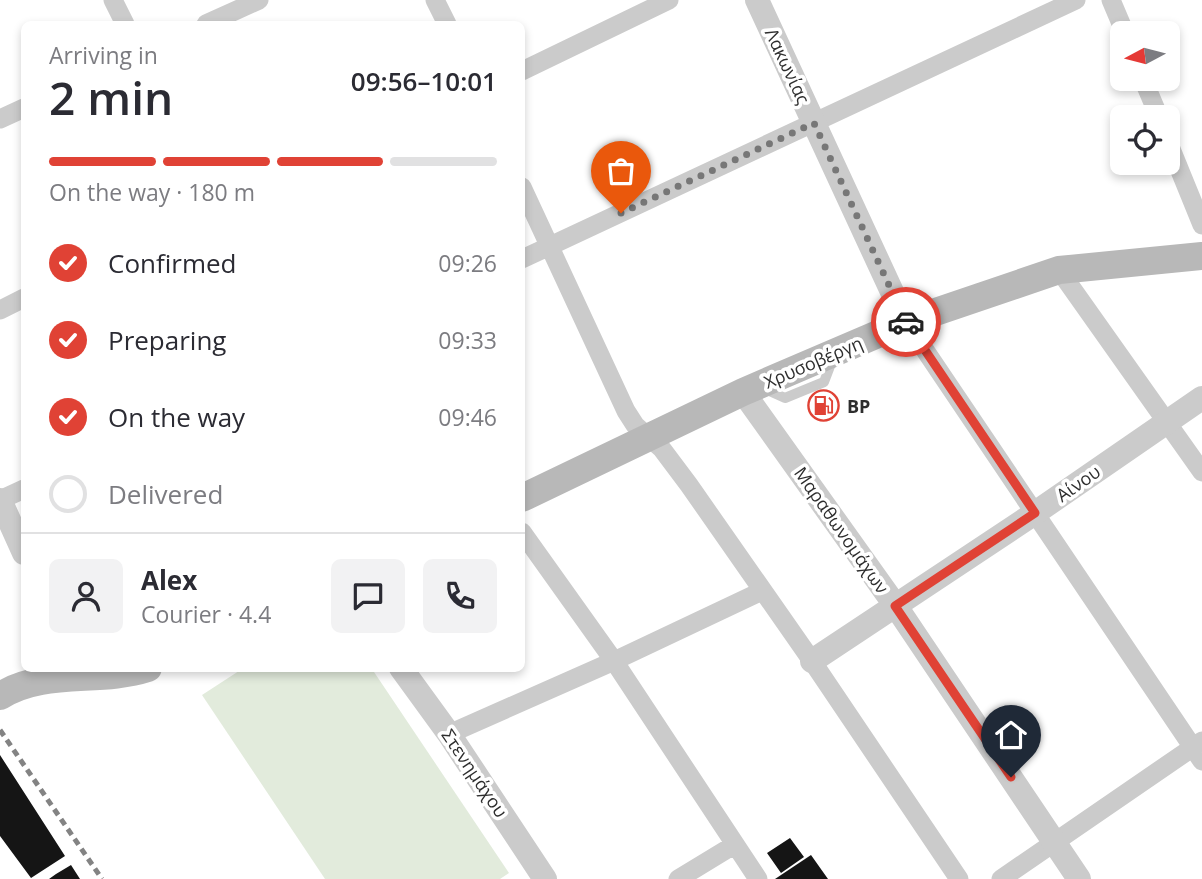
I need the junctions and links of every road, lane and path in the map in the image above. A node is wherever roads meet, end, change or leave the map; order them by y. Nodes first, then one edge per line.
1 (113, 0) edge
2 (259, 0) edge
3 (435, 0) edge
4 (668, 0) edge
5 (757, 0) edge
6 (1076, 0) edge
7 (1111, 0) edge
8 (124, 21) edge
9 (213, 21) edge
10 (446, 21) edge
11 (1120, 21) edge
12 (525, 70) edge
13 (21, 109) edge
14 (0, 119) edge
15 (814, 123) junction
16 (1180, 171) edge
17 (525, 194) edge
18 (1202, 225) edge
19 (549, 247) junction
20 (1202, 256) edge
21 (525, 258) edge
22 (1059, 270) junction
23 (21, 300) edge
24 (0, 310) edge
25 (906, 322) junction
26 (751, 388) junction
27 (1202, 398) edge
28 (1167, 422) junction
29 (647, 436) junction
30 (1202, 472) edge
31 (21, 490) edge
32 (525, 497) edge
33 (0, 500) edge
34 (1035, 513) junction
35 (525, 536) edge
36 (21, 546) edge
37 (762, 591) junction
38 (895, 606) junction
39 (614, 661) junction
40 (812, 661) junction
41 (137, 672) edge
42 (404, 672) edge
43 (80, 673) edge
44 (0, 696) edge
45 (449, 734) junction
46 (1199, 750) edge
47 (1054, 841) junction
48 (734, 845) junction
49 (545, 879) edge
50 (678, 879) edge
51 (758, 879) edge
52 (959, 879) edge
53 (1000, 879) edge
54 (1079, 879) edge

1 - 8 street
2 - 9 street
3 - 10 street
4 - 12 street
5 - 15 street, Λακωνίας
6 - 15 street
7 - 11 street
13 - 14 street
15 - 19 street
15 - 25 street, Λακωνίας
16 - 18 street
17 - 19 street
19 - 21 street
19 - 29 street
20 - 22 main road, Χρυσοβέργη
22 - 25 main road, Χρυσοβέργη
22 - 28 street
23 - 24 street
25 - 26 main road, Χρυσοβέργη
25 - 34 street
26 - 29 main road, Χρυσοβέργη
26 - 38 street, Μαραθωνομάχων
27 - 28 street, Αίνου
28 - 30 street
28 - 34 street, Αίνου
29 - 32 main road, Χρυσοβέργη
29 - 37 street
31 - 33 street
33 - 36 street
34 - 38 street, Αίνου
34 - 46 street
35 - 39 street
37 - 39 street
37 - 40 street
38 - 40 street, Αίνου
38 - 47 street, Μαραθωνομάχων
39 - 45 street
39 - 48 street
40 - 52 street
41 - 43 main road
42 - 45 street, Στενημάχου
43 - 44 main road
45 - 49 street, Στενημάχου
46 - 47 street
47 - 53 street
47 - 54 street, Μαραθωνομάχων
48 - 50 street
48 - 51 street

